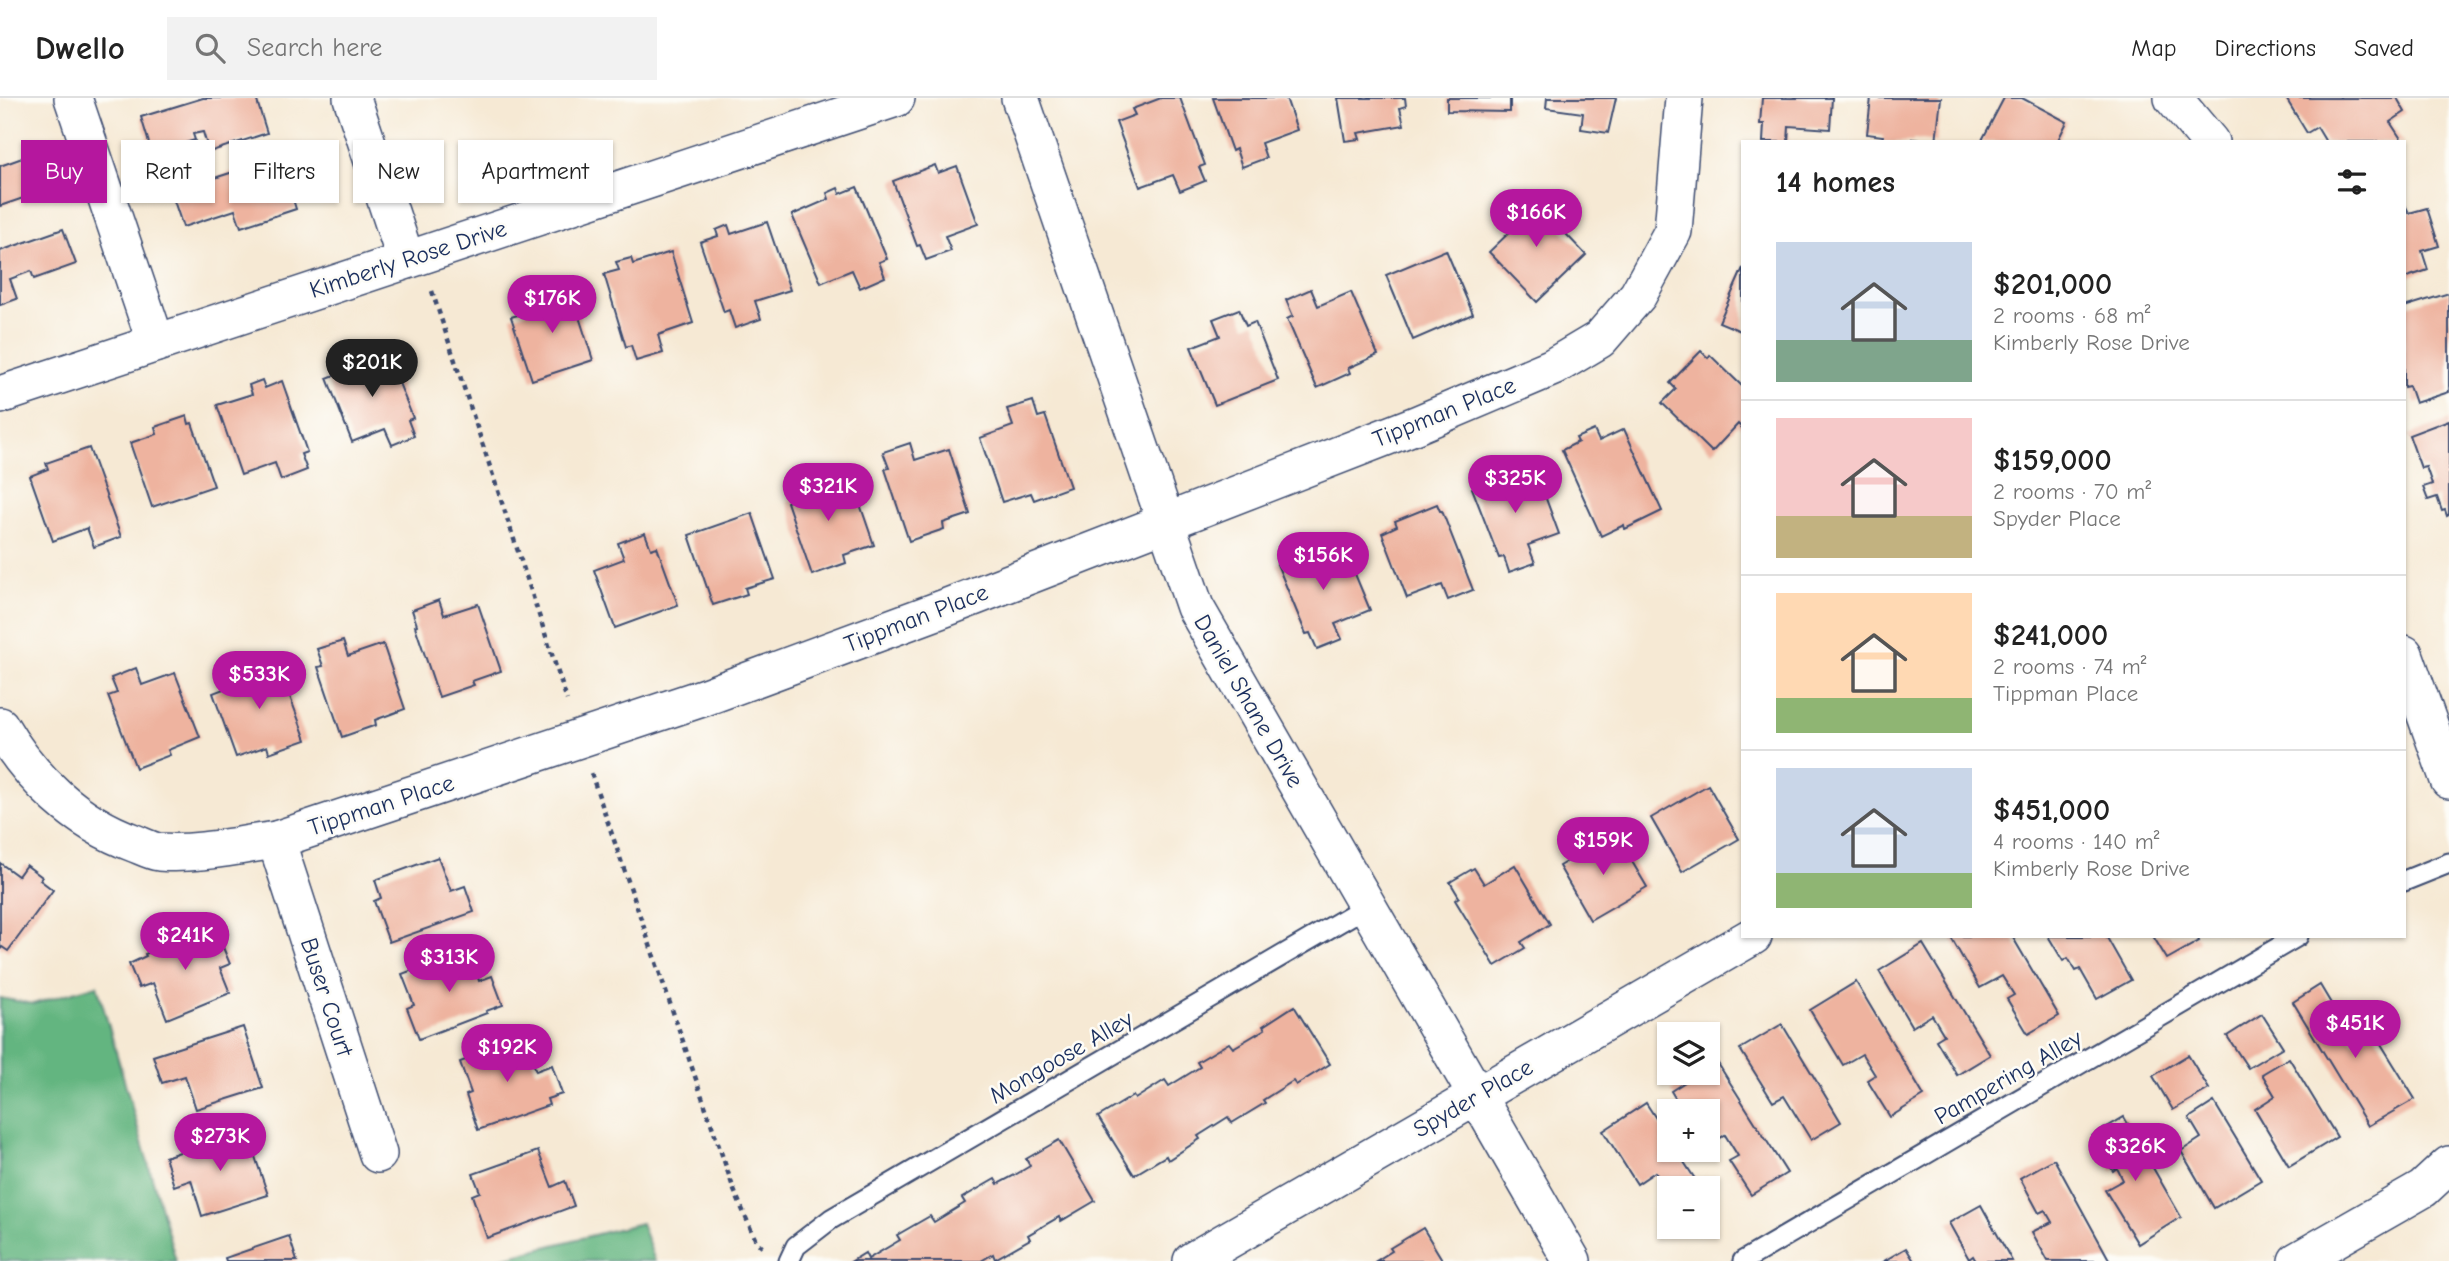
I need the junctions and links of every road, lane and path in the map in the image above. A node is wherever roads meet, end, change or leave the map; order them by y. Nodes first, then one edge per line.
1 (74, 98) edge
2 (352, 98) edge
3 (896, 98) edge
4 (1020, 98) edge
5 (1684, 98) edge
6 (2173, 98) edge
7 (2208, 140) edge
8 (406, 260) junction
9 (432, 291) dead end
10 (156, 343) junction
11 (0, 395) edge
12 (1164, 522) junction
13 (2406, 660) edge
14 (567, 700) dead end
15 (0, 726) edge
16 (591, 772) dead end
17 (2449, 780) edge
18 (276, 840) junction
19 (2449, 863) edge
20 (2406, 880) edge
21 (1367, 906) junction
22 (1750, 938) edge
23 (2295, 938) edge
24 (1477, 1096) junction
25 (378, 1154) dead end
26 (2449, 1165) edge
27 (781, 1258) edge
28 (1192, 1261) edge
29 (1572, 1261) edge
30 (1743, 1261) edge
31 (2297, 1261) edge

1 - 10 street
2 - 8 street
3 - 8 street, Kimberly Rose Drive
4 - 12 street, Daniel Shane Drive
5 - 12 street, Tippman Place
6 - 7 street
8 - 10 street, Kimberly Rose Drive
9 - 14 path
10 - 11 street, Kimberly Rose Drive
12 - 18 street, Tippman Place
12 - 21 street, Daniel Shane Drive
13 - 17 street
15 - 18 street, Tippman Place
16 - 27 path
18 - 25 street, Buser Court
19 - 20 lane
21 - 24 street, Daniel Shane Drive
21 - 27 lane, Mongoose Alley
22 - 24 street, Spyder Place
23 - 30 lane, Pampering Alley
24 - 28 street, Spyder Place
24 - 29 street, Daniel Shane Drive
26 - 31 street

